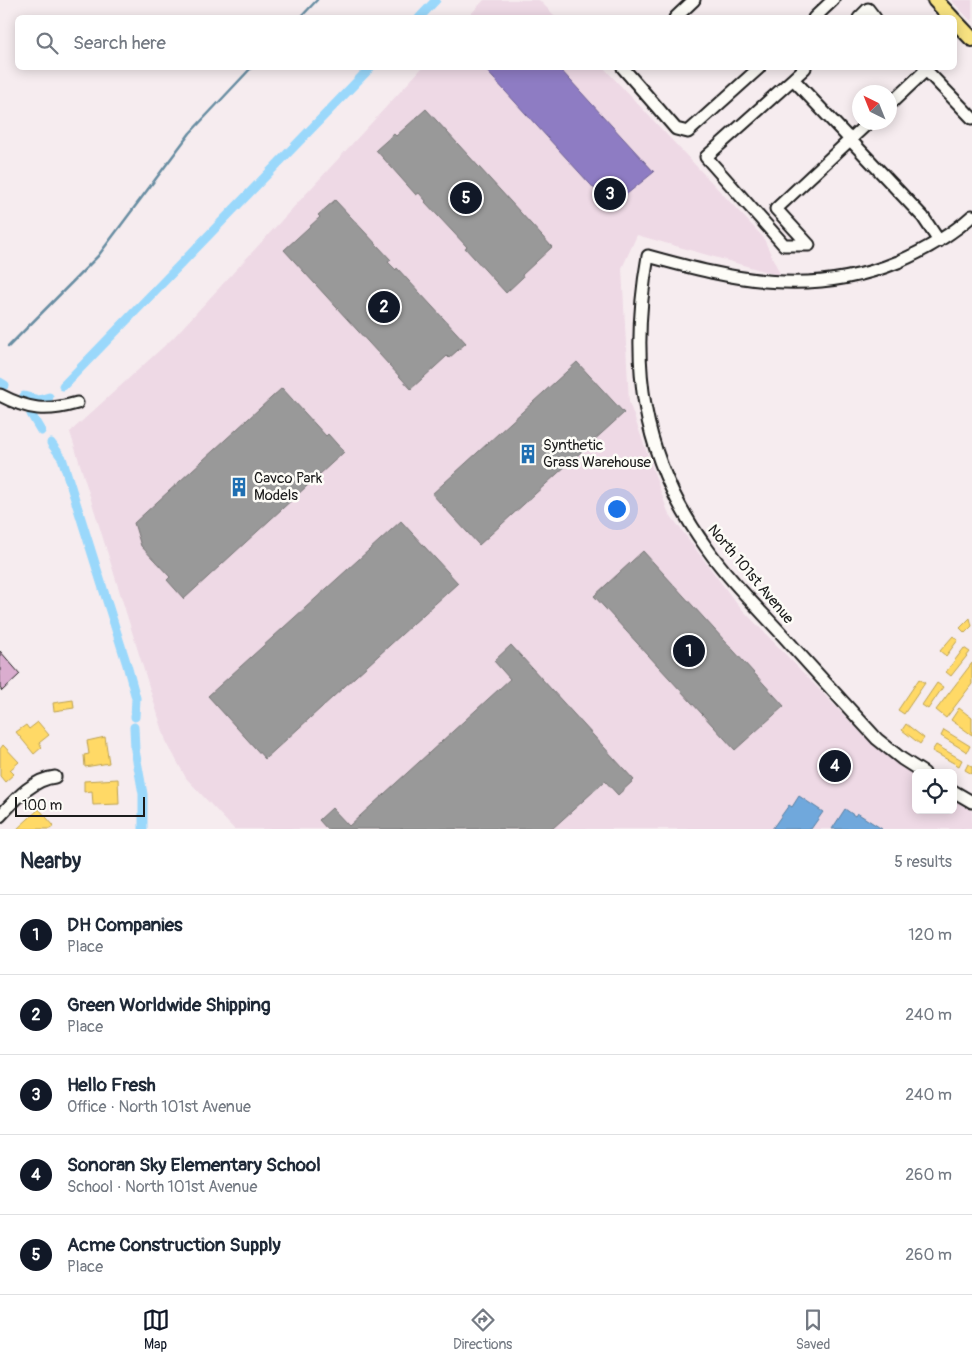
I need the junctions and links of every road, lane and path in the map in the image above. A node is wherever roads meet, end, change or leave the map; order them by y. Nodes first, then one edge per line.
1 (694, 0) edge
2 (833, 0) edge
3 (935, 0) edge
4 (679, 15) edge
5 (817, 15) edge
6 (862, 15) edge
7 (873, 15) edge
8 (949, 15) edge
9 (957, 23) edge
10 (972, 39) edge
11 (625, 70) edge
12 (757, 70) edge
13 (803, 70) edge
14 (924, 70) edge
15 (926, 70) edge
16 (793, 79) junction
17 (897, 97) edge
18 (972, 118) edge
19 (861, 130) edge
20 (850, 140) junction
21 (776, 209) junction
22 (972, 216) edge
23 (763, 221) junction
24 (939, 241) junction
25 (0, 395) edge
26 (77, 403) dead end
27 (918, 769) edge
28 (55, 777) dead end
29 (957, 793) edge
30 (0, 798) edge
31 (972, 802) edge
32 (8, 807) junction
33 (0, 816) edge

1 - 4 street
2 - 5 street
3 - 8 main road
6 - 7 street
9 - 10 main road
11 - 12 street
13 - 16 street
14 - 17 street
15 - 18 street
16 - 20 street
16 - 23 street
19 - 20 street
20 - 21 street
20 - 24 street
21 - 23 street
21 - 23 street
22 - 24 street
24 - 27 street, North 101st Avenue
25 - 26 street
28 - 32 street
29 - 31 street
30 - 32 street
32 - 33 street

